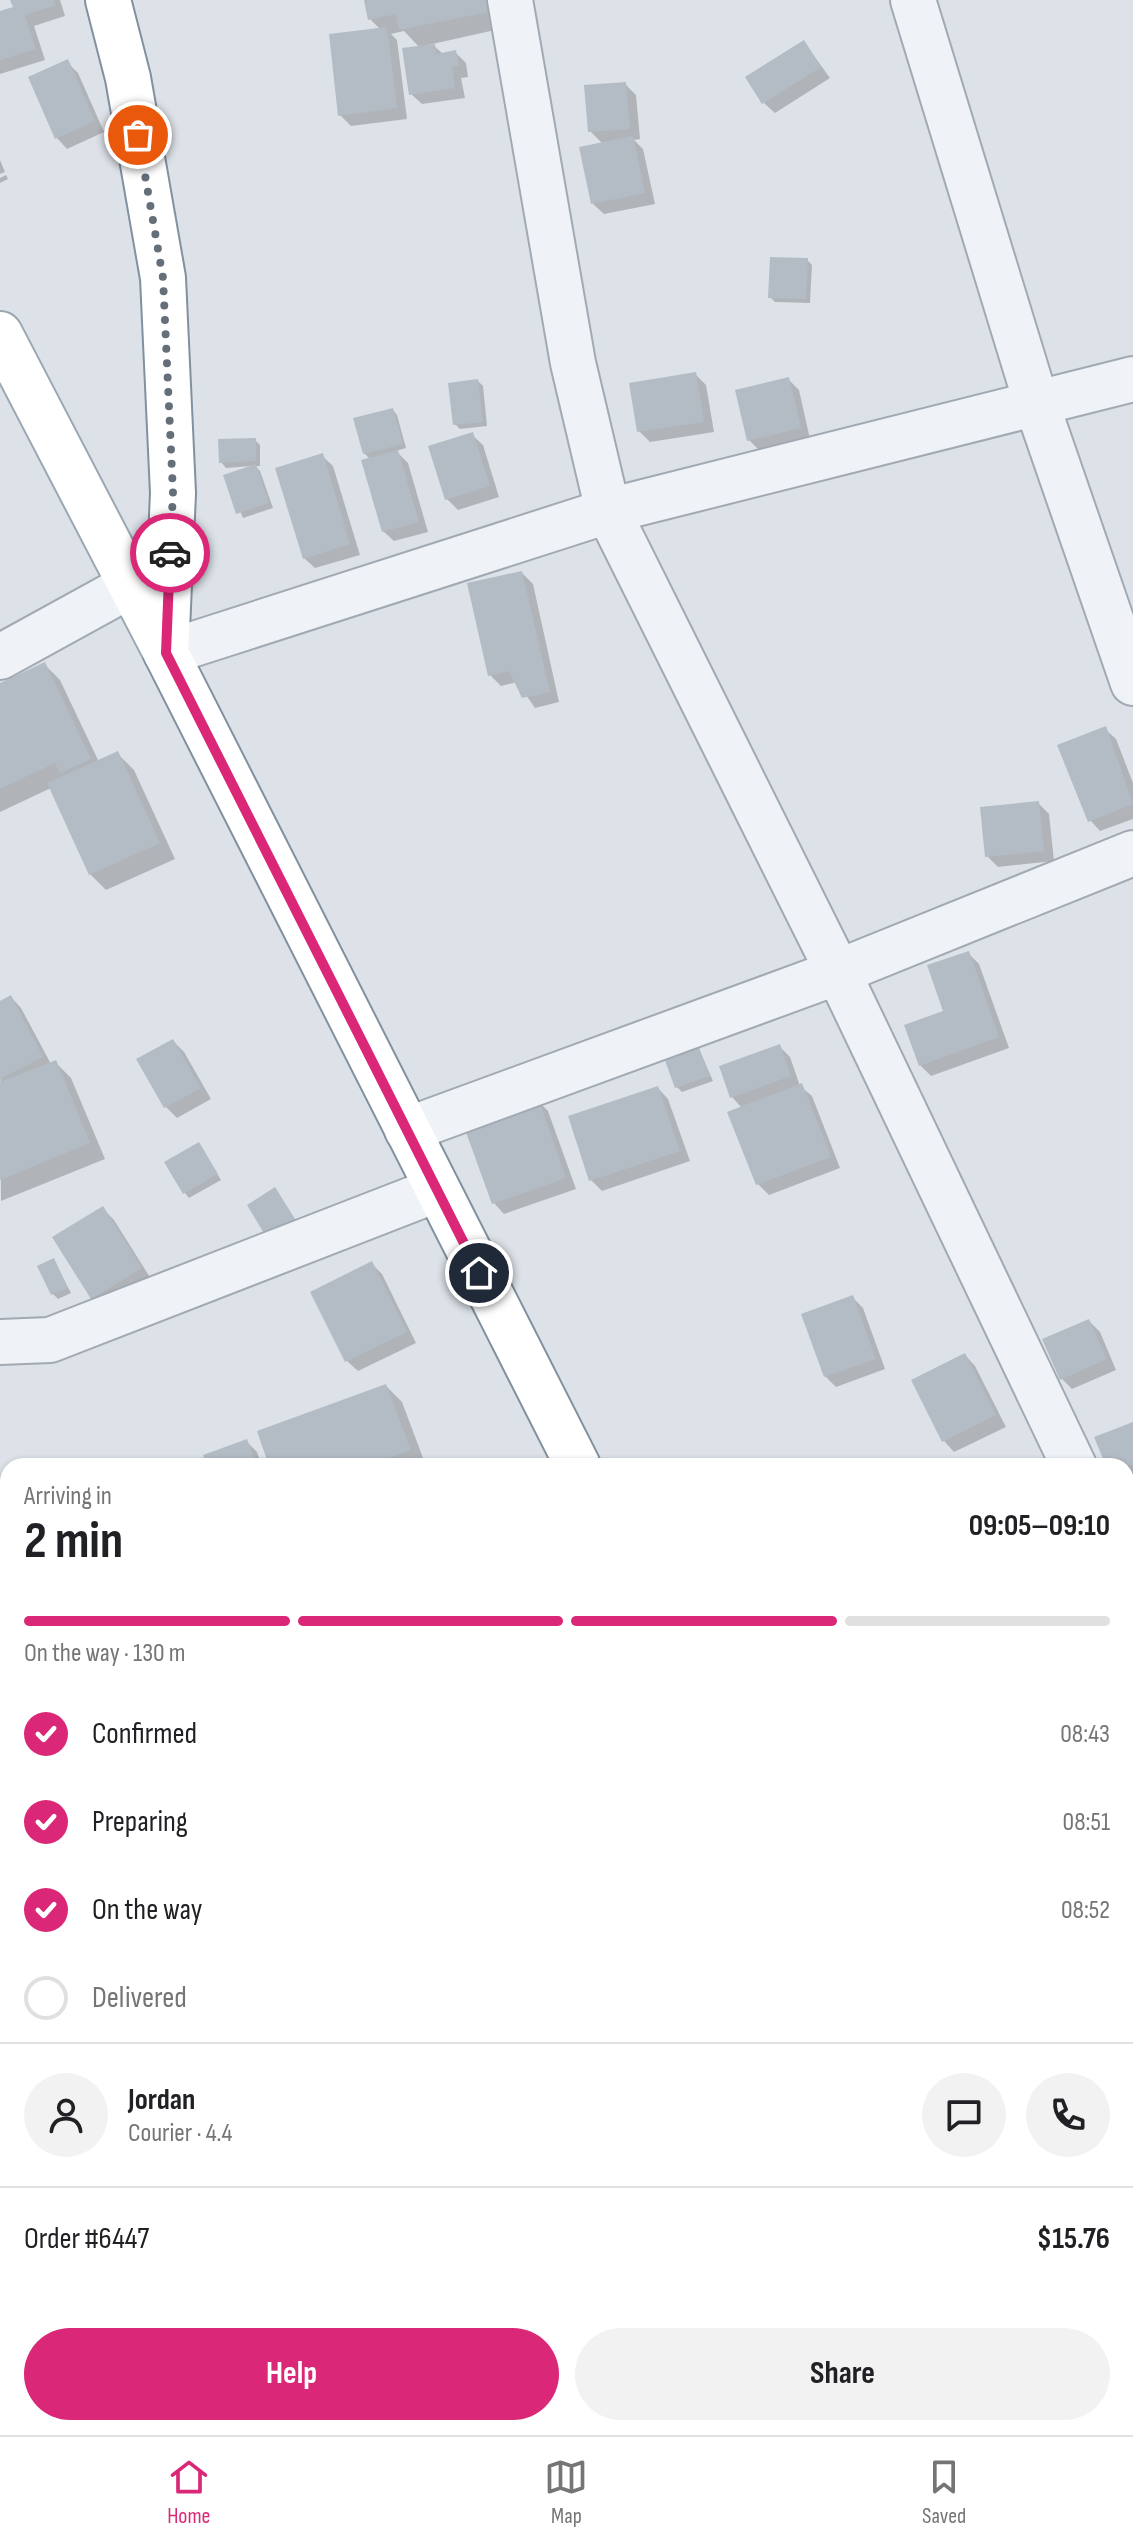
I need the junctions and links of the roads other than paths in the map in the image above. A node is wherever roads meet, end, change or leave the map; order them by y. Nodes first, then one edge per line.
1 (108, 0) edge
2 (510, 0) edge
3 (913, 0) edge
4 (0, 334) edge
5 (1133, 379) edge
6 (1037, 405) junction
7 (608, 511) junction
8 (131, 585) junction
9 (166, 653) junction
10 (0, 657) edge
11 (1133, 683) edge
12 (1133, 853) edge
13 (838, 972) junction
14 (407, 1130) junction
15 (436, 1190) junction
16 (0, 1342) edge
17 (574, 1458) edge
18 (1070, 1458) edge

1 - 9 main road
2 - 7 street
3 - 6 street
4 - 8 main road
5 - 6 street
6 - 7 street
6 - 11 street
7 - 9 street
7 - 13 street
8 - 9 main road
8 - 10 street
9 - 14 main road
12 - 13 street
13 - 14 street
13 - 18 street
14 - 15 main road
15 - 16 street
15 - 17 main road

